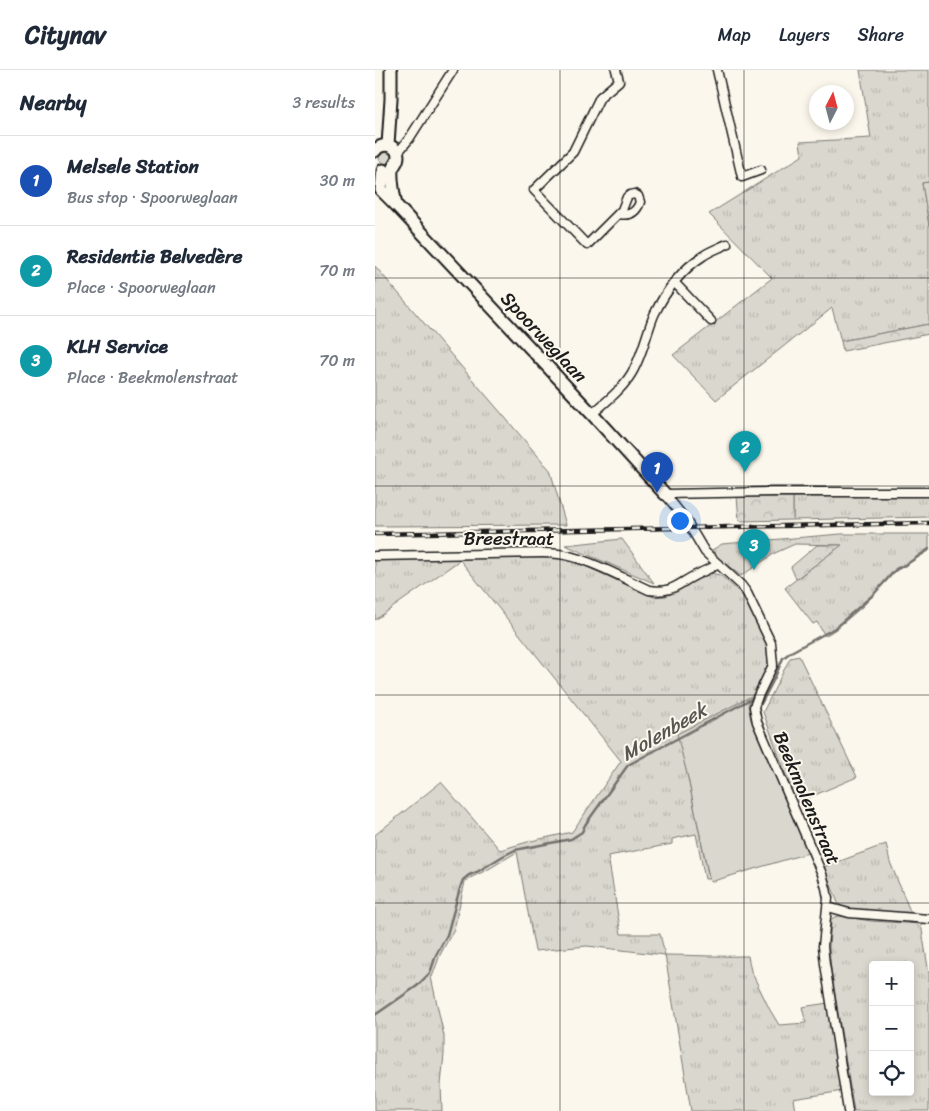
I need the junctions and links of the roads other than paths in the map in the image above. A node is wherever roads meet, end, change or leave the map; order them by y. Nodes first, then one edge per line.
1 (391, 70) edge
2 (453, 70) edge
3 (616, 70) edge
4 (717, 70) edge
5 (382, 148) edge
6 (383, 167) edge
7 (761, 170) dead end
8 (378, 194) edge
9 (396, 205) junction
10 (619, 214) dead end
11 (727, 244) dead end
12 (674, 282) junction
13 (711, 321) dead end
14 (592, 414) junction
15 (929, 492) edge
16 (665, 494) junction
17 (691, 528) joint
18 (375, 556) edge
19 (718, 564) junction
20 (828, 907) junction
21 (929, 919) edge
22 (848, 1111) edge

1 - 5 street
2 - 5 street
3 - 10 street
4 - 7 street
5 - 6 street
6 - 8 street
6 - 9 street
8 - 9 street, Spoorweglaan
9 - 14 street, Spoorweglaan
11 - 12 street
12 - 13 street
12 - 14 street
14 - 16 street, Spoorweglaan
15 - 16 street
16 - 17 street, Spoorweglaan
17 - 19 street, Beekmolenstraat
18 - 19 street, Breestraat
19 - 20 street, Beekmolenstraat
20 - 21 street
20 - 22 street, Beekmolenstraat

